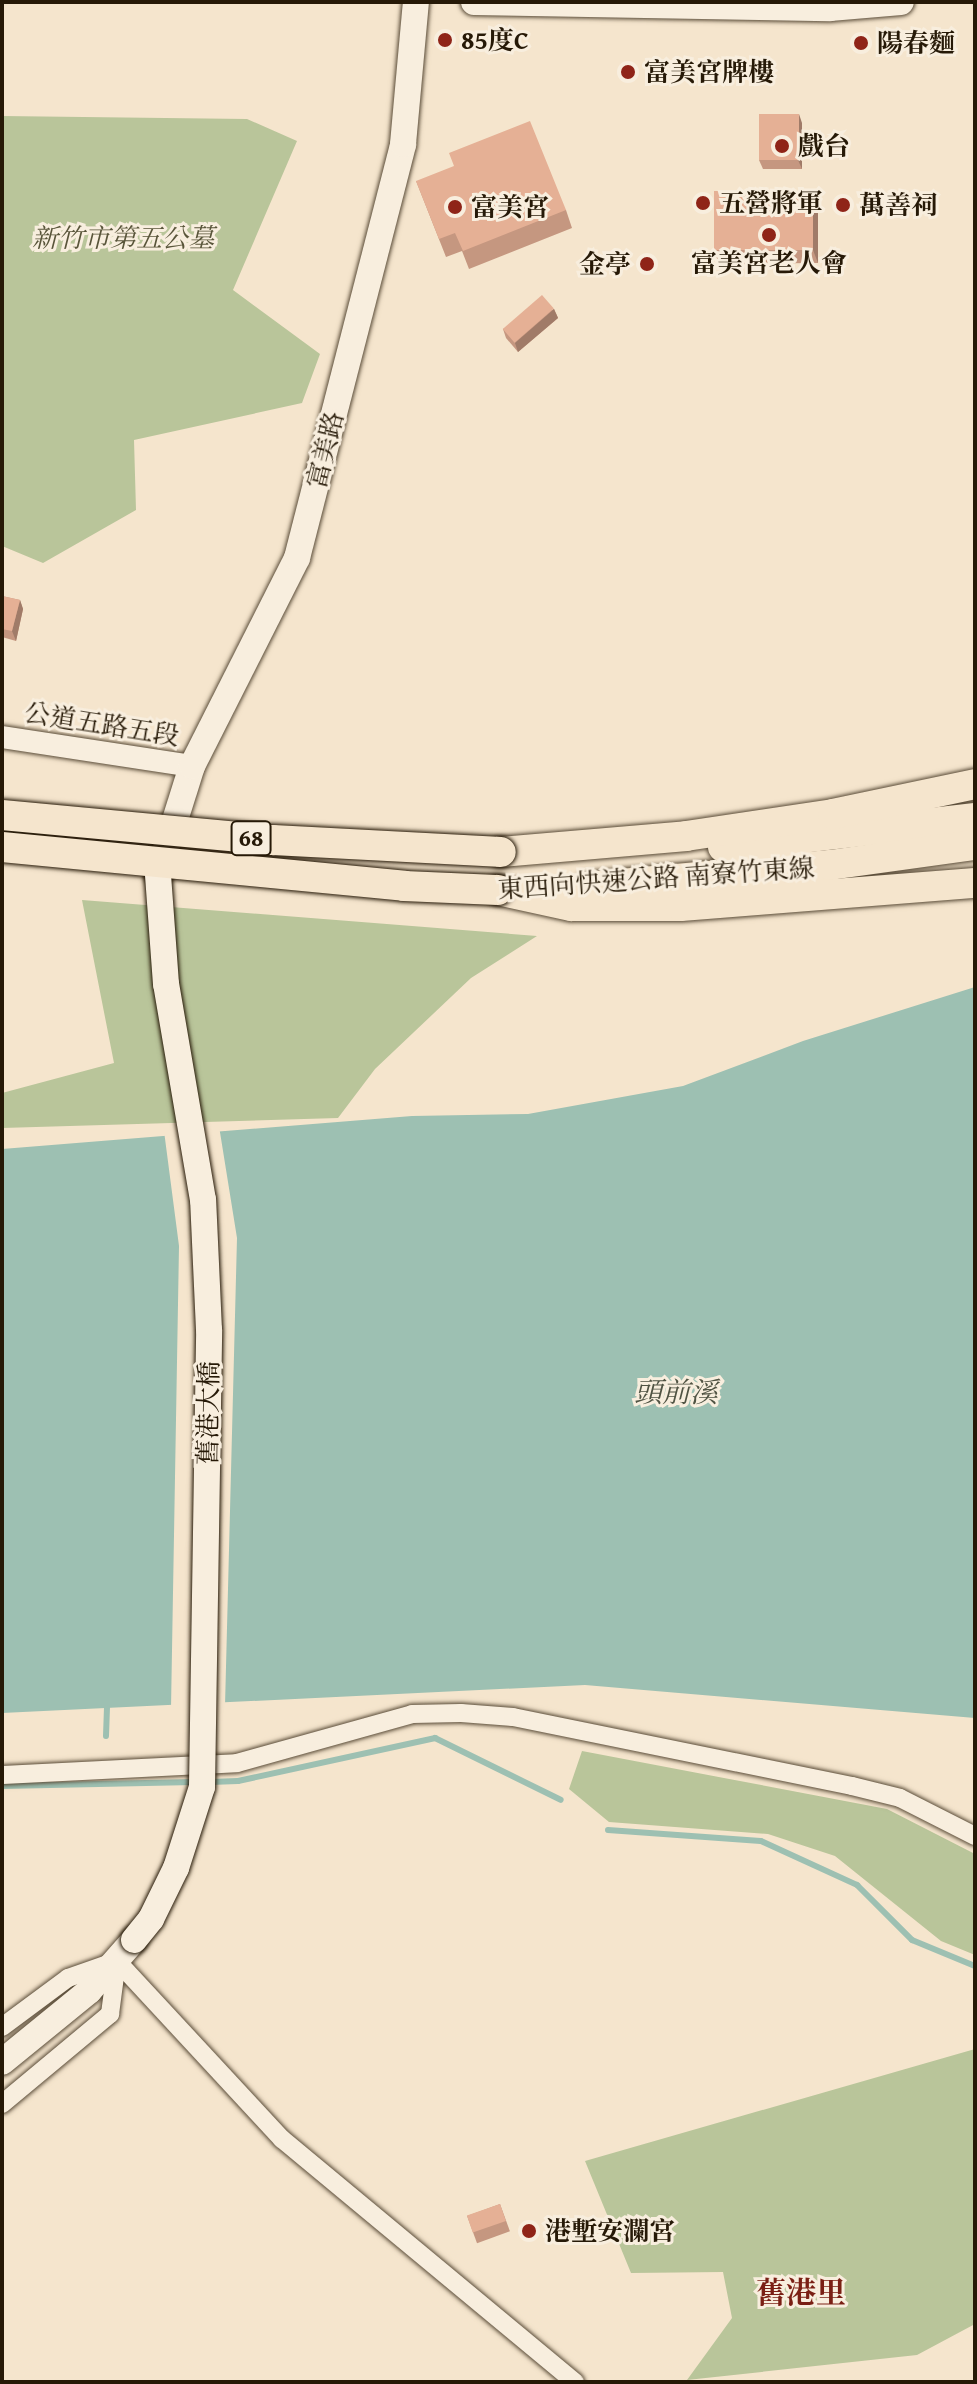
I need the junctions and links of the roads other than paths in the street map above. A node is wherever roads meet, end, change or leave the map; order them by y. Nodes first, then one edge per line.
1 (416, 2) edge
2 (474, 2) edge
3 (901, 2) edge
4 (831, 5) edge
5 (2, 737) edge
6 (192, 766) junction
7 (975, 784) edge
8 (2, 815) edge
9 (975, 818) edge
10 (975, 845) edge
11 (2, 847) edge
12 (501, 852) junction
13 (158, 874) joint
14 (975, 883) edge
15 (498, 890) junction
16 (2, 1775) edge
17 (975, 1836) edge
18 (117, 1961) junction
19 (2, 2027) edge
20 (2, 2062) edge
21 (2, 2104) edge
22 (575, 2382) edge

1 - 6 main road, 富美路
2 - 4 main road
3 - 4 main road
5 - 6 street, 公道五路五段
6 - 13 main road, 富美路
7 - 12 highway
8 - 12 highway, 東西向快速公路 南寮竹東線 / 68, bridge
9 - 12 highway, 東西向快速公路 南寮竹東線 / 68
10 - 15 highway, 東西向快速公路 南寮竹東線 / 68
11 - 15 highway, 東西向快速公路 南寮竹東線 / 68, bridge
13 - 18 main road, 舊港大橋, bridge
14 - 15 highway
16 - 17 street
18 - 19 street
18 - 20 main road, 舊港大橋
18 - 21 street
18 - 22 street

